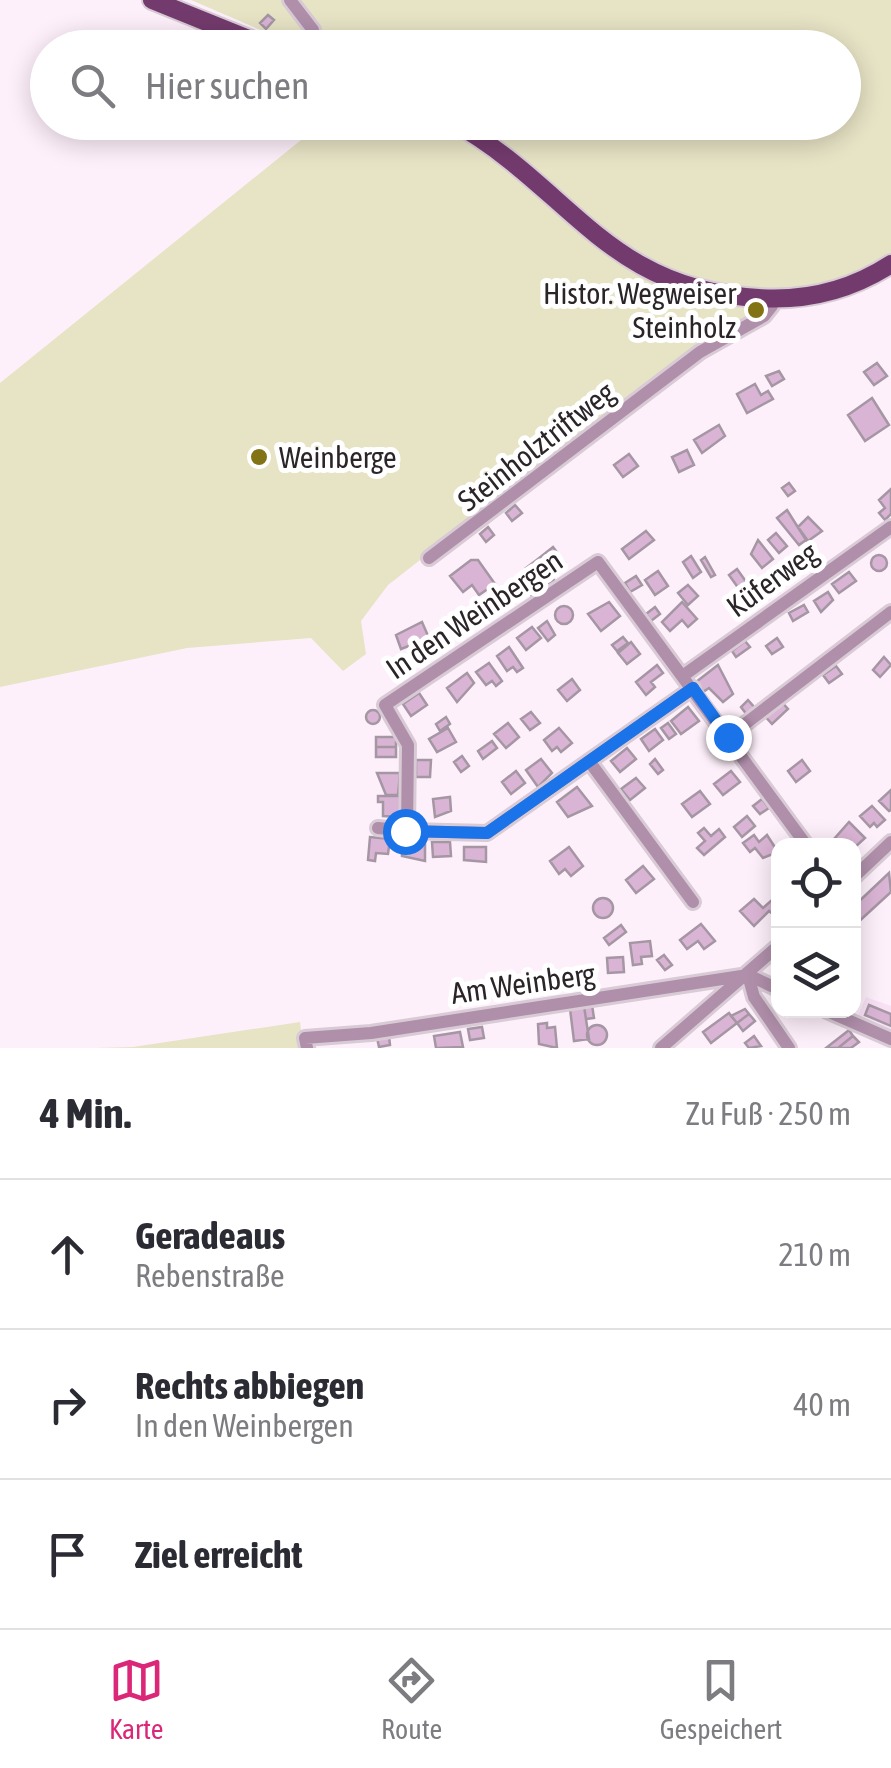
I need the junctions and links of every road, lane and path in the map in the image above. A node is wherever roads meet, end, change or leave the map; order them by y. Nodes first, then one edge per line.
1 (152, 0) edge
2 (290, 0) edge
3 (226, 30) edge
4 (314, 30) edge
5 (480, 140) edge
6 (891, 264) edge
7 (763, 302) junction
8 (891, 527) edge
9 (429, 558) dead end
10 (891, 612) edge
11 (684, 675) junction
12 (693, 688) junction
13 (728, 737) junction
14 (588, 761) junction
15 (378, 828) dead end
16 (407, 831) junction
17 (802, 838) edge
18 (891, 842) edge
19 (861, 870) edge
20 (694, 902) dead end
21 (771, 953) edge
22 (748, 975) junction
23 (771, 986) edge
24 (845, 1018) edge
25 (891, 1039) edge
26 (306, 1043) edge
27 (661, 1048) edge
28 (788, 1048) edge

1 - 3 main road
2 - 4 street
5 - 7 main road
6 - 7 main road
7 - 9 street, Steinholztriftweg
8 - 11 street, Küferweg
10 - 13 street
11 - 12 street, In den Weinbergen
11 - 16 street, In den Weinbergen
12 - 13 street, In den Weinbergen
12 - 14 street
13 - 17 street, In den Weinbergen
14 - 16 street
14 - 20 street
15 - 16 street
18 - 19 street
21 - 22 street
22 - 23 street
22 - 26 street, Am Weinberg
22 - 27 street
22 - 28 street
24 - 25 street

